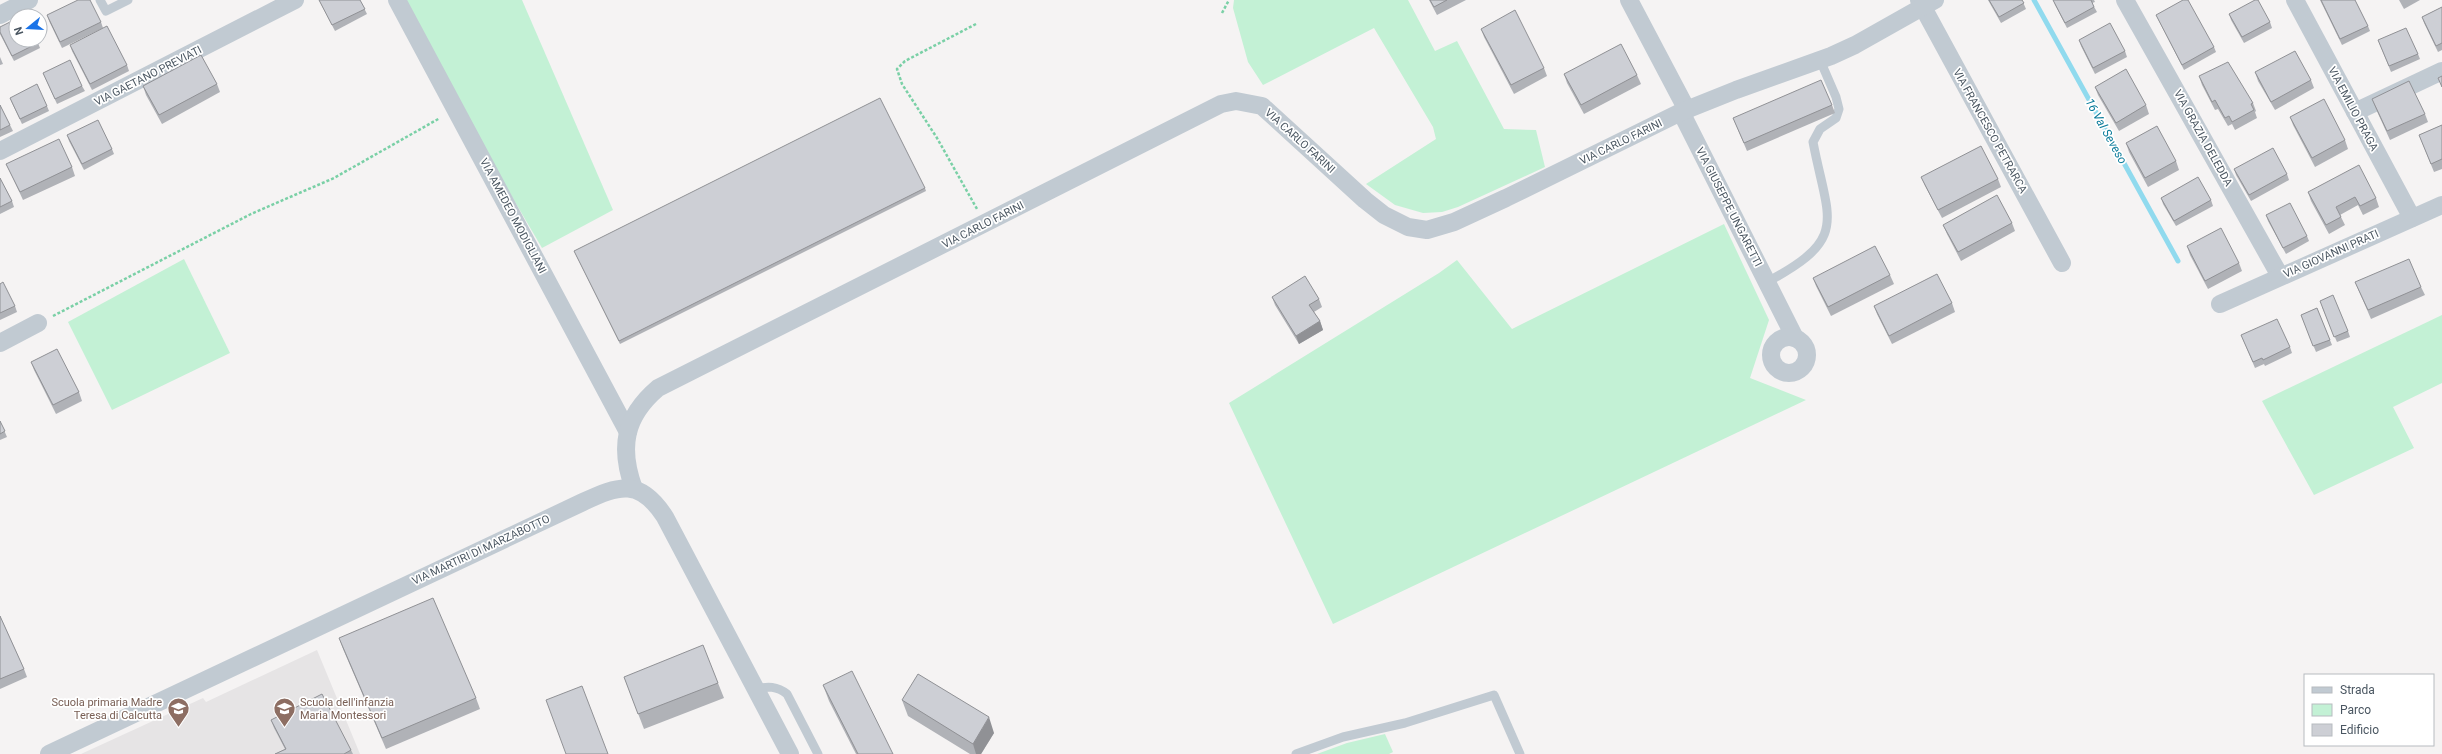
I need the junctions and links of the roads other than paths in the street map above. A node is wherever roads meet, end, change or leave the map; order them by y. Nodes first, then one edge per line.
1 (29, 0) edge
2 (100, 0) edge
3 (128, 0) edge
4 (296, 0) edge
5 (397, 0) edge
6 (1629, 0) edge
7 (2125, 0) edge
8 (2295, 0) edge
9 (1925, 2) edge
10 (0, 15) edge
11 (1820, 60) junction
12 (2442, 71) edge
13 (1684, 111) junction
14 (2355, 112) junction
15 (0, 151) edge
16 (2442, 205) edge
17 (2412, 218) junction
18 (2062, 263) dead end
19 (2280, 276) junction
20 (1767, 282) junction
21 (1777, 302) junction
22 (2220, 304) dead end
23 (38, 323) road end
24 (1795, 338) junction
25 (1776, 342) junction
26 (0, 343) edge
27 (628, 432) junction
28 (634, 489) junction
29 (755, 689) junction
30 (49, 754) edge
31 (790, 754) edge
32 (818, 754) edge
33 (1296, 754) edge
34 (1520, 754) edge

1 - 10 street
2 - 3 lane
4 - 15 street, VIA GAETANO PREVIATI
5 - 27 street, VIA AMEDEO MODIGLIANI
6 - 13 street, VIA GIUSEPPE UNGARETTI
7 - 19 street, VIA GRAZIA DELEDDA
8 - 14 street, VIA EMILIO PRAGA
9 - 11 street, VIA CARLO FARINI
9 - 18 street, VIA FRANCESCO PETRARCA
11 - 13 street, VIA CARLO FARINI
11 - 20 lane
12 - 14 street
13 - 20 street, VIA GIUSEPPE UNGARETTI
13 - 27 street, VIA CARLO FARINI
14 - 17 street, VIA EMILIO PRAGA
16 - 17 street, VIA GIOVANNI PRATI
17 - 19 street, VIA GIOVANNI PRATI
19 - 22 street, VIA GIOVANNI PRATI
20 - 21 street, VIA GIUSEPPE UNGARETTI
21 - 24 street, VIA GIUSEPPE UNGARETTI
21 - 25 street, VIA GIUSEPPE UNGARETTI
23 - 26 street
24 - 25 street
24 - 25 street
27 - 28 street, VIA CARLO FARINI
28 - 29 street
28 - 30 street, VIA MARTIRI DI MARZABOTTO
29 - 31 street
29 - 32 lane
33 - 34 lane

